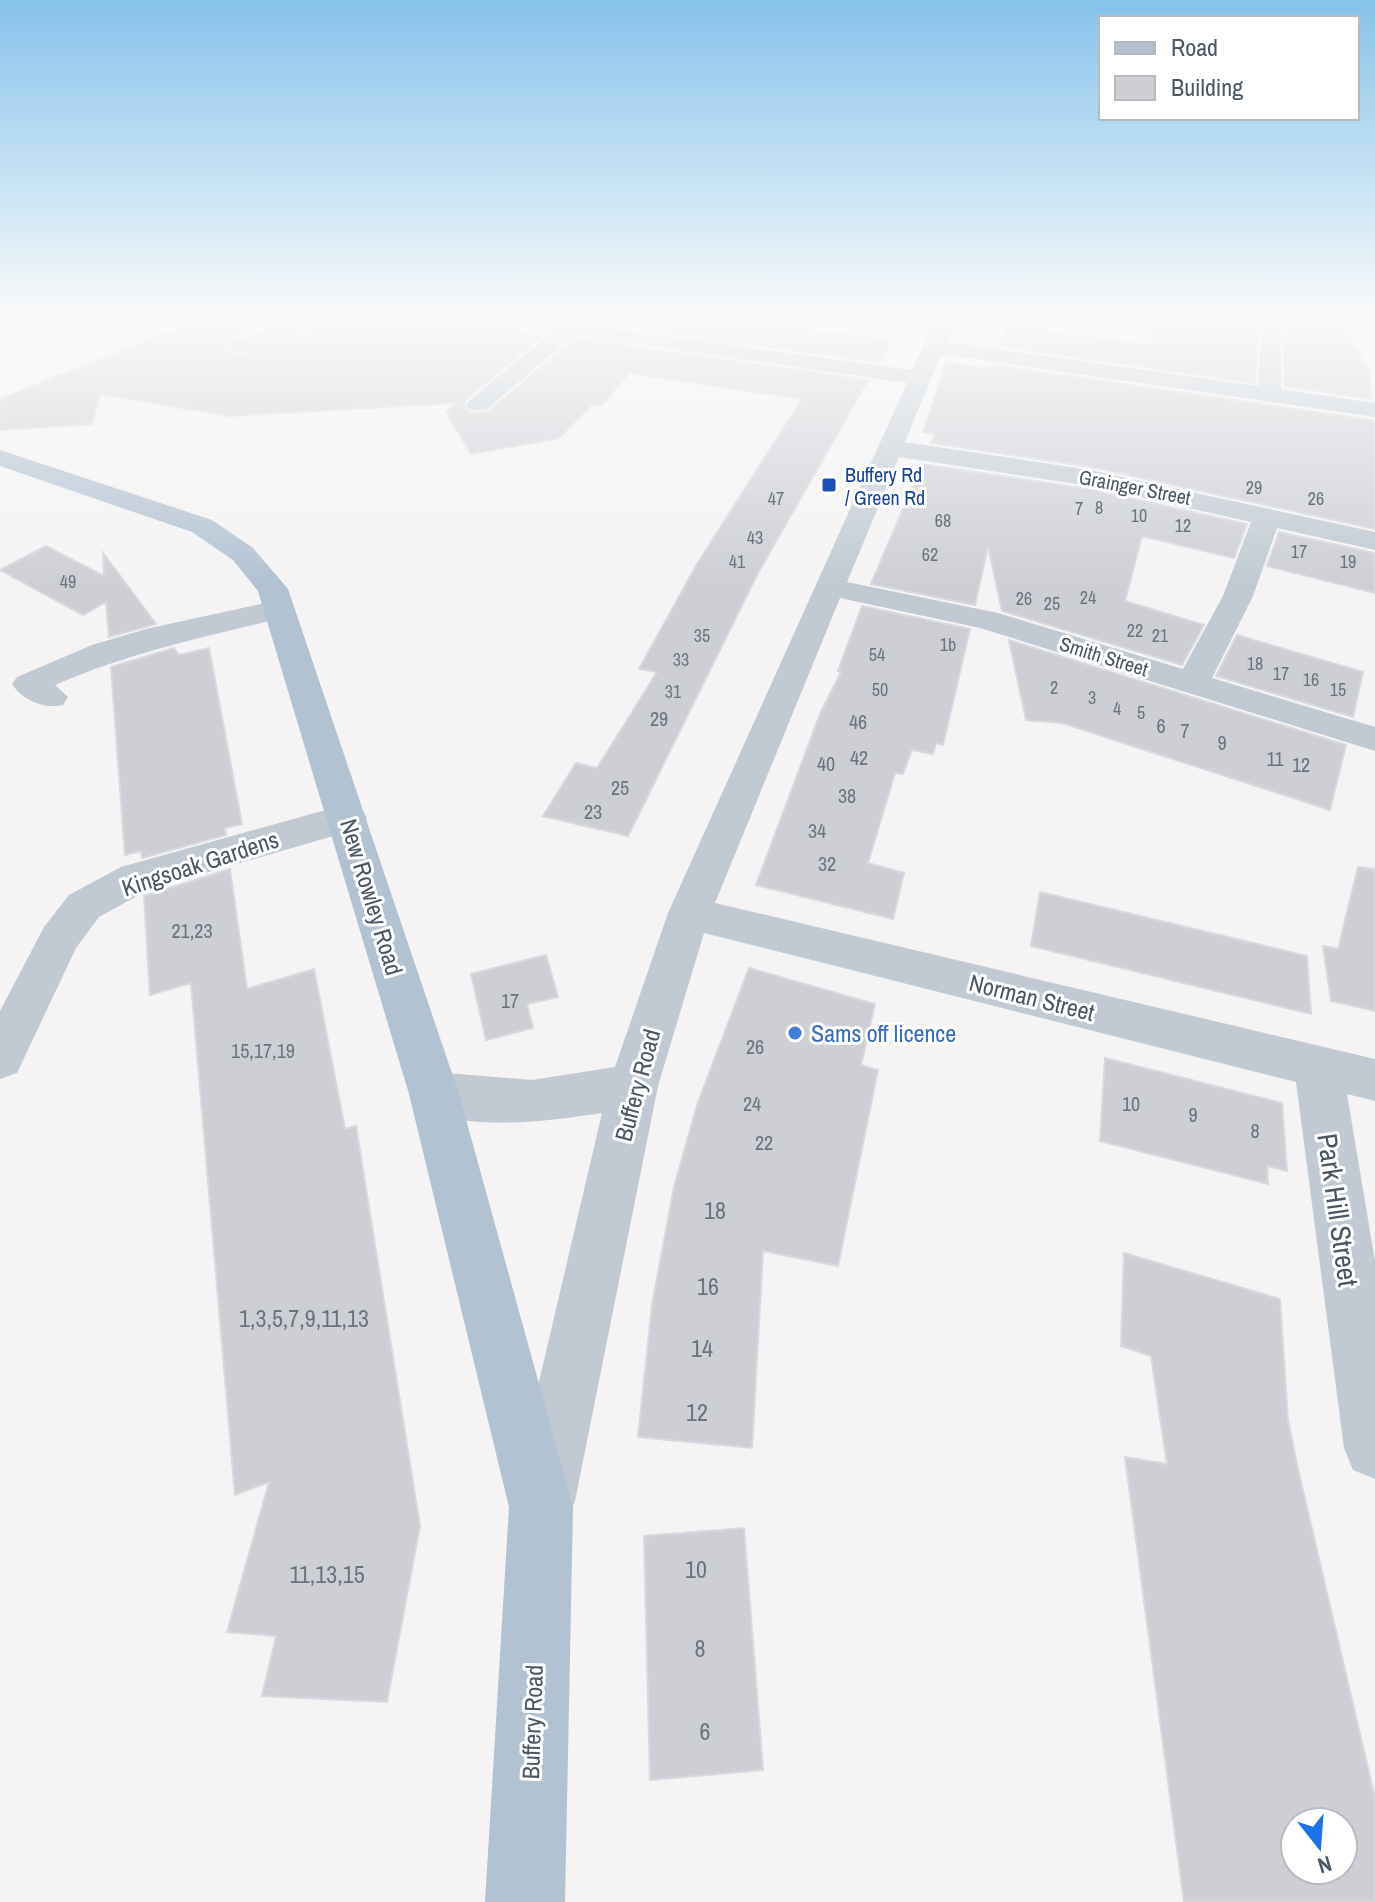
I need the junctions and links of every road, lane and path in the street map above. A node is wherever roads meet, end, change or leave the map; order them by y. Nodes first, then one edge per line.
1 (909, 407) edge
2 (1355, 407) edge
3 (1375, 410) edge
4 (892, 448) junction
5 (0, 458) edge
6 (1267, 515) junction
7 (1375, 541) edge
8 (829, 587) junction
9 (279, 609) junction
10 (1192, 683) junction
11 (26, 684) edge
12 (1375, 739) edge
13 (347, 818) junction
14 (689, 913) junction
15 (0, 1058) edge
16 (1318, 1066) junction
17 (1375, 1080) edge
18 (633, 1086) junction
19 (434, 1094) junction
20 (1375, 1448) edge
21 (541, 1507) junction
22 (525, 1902) edge

1 - 4 street, Buffery Road
2 - 3 street
4 - 6 street, Grainger Street
4 - 8 street, Buffery Road
5 - 9 main road, New Rowley Road
6 - 7 street, Grainger Street
6 - 10 street
8 - 10 street, Smith Street
8 - 14 street, Buffery Road
9 - 11 street
9 - 13 main road, New Rowley Road
10 - 12 street, Smith Street
13 - 15 street, Kingsoak Gardens
13 - 19 main road, New Rowley Road
14 - 16 street, Norman Street
14 - 18 street, Buffery Road
16 - 17 street, Norman Street
16 - 20 street, Park Hill Street
18 - 19 street
18 - 21 street, Buffery Road
19 - 21 main road, New Rowley Road
21 - 22 main road, Buffery Road

